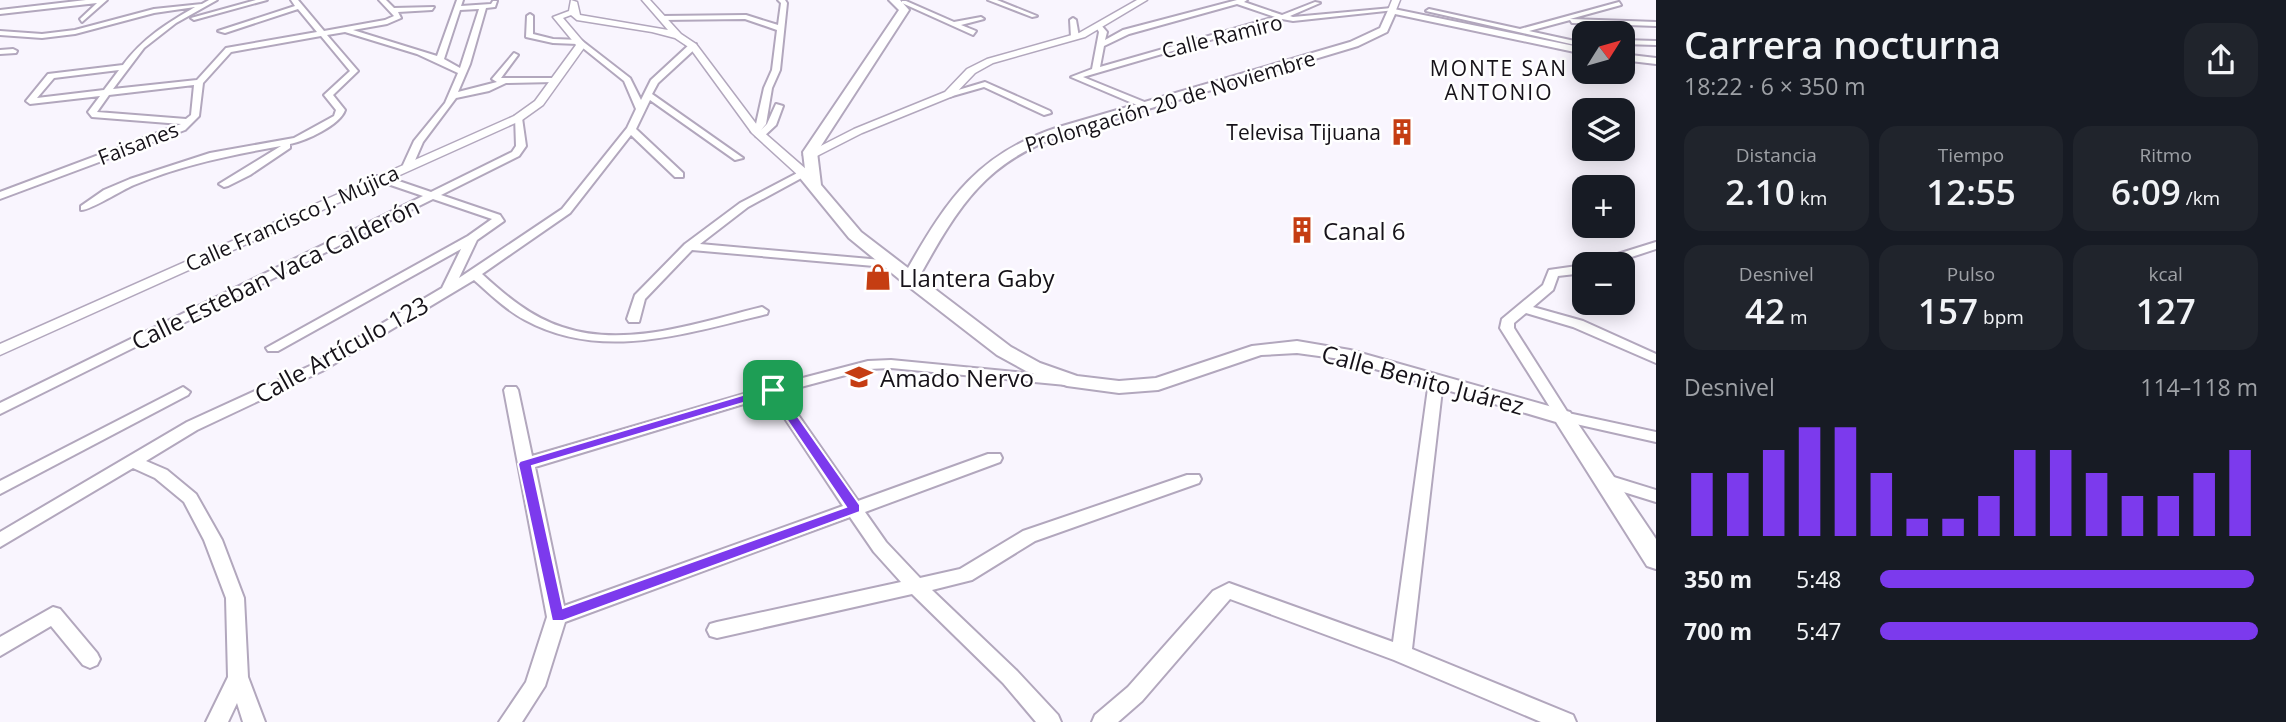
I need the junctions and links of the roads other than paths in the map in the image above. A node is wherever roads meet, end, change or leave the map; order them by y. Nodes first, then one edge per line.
1 (104, 0) edge
2 (162, 0) edge
3 (251, 0) edge
4 (264, 0) edge
5 (382, 0) edge
6 (573, 0) edge
7 (646, 0) edge
8 (781, 0) edge
9 (918, 0) edge
10 (991, 0) edge
11 (1143, 0) edge
12 (1306, 0) edge
13 (1240, 1) edge
14 (1318, 1) edge
15 (211, 2) edge
16 (495, 2) dead end
17 (899, 2) edge
18 (296, 4) edge
19 (459, 4) edge
20 (1619, 4) dead end
21 (235, 7) junction
22 (483, 7) junction
23 (432, 8) dead end
24 (393, 10) junction
25 (1392, 10) edge
26 (154, 11) junction
27 (0, 12) edge
28 (573, 12) junction
29 (1429, 12) dead end
30 (530, 16) dead end
31 (1034, 16) dead end
32 (662, 18) junction
33 (1282, 18) junction
34 (981, 19) dead end
35 (82, 20) dead end
36 (1073, 20) dead end
37 (1557, 21) junction
38 (954, 24) junction
39 (1656, 24) edge
40 (170, 25) junction
41 (1098, 27) junction
42 (782, 29) junction
43 (343, 30) junction
44 (222, 31) dead end
45 (1519, 31) junction
46 (0, 33) edge
47 (324, 33) junction
48 (973, 33) dead end
49 (399, 36) dead end
50 (678, 36) junction
51 (1076, 37) junction
52 (1572, 41) edge
53 (1635, 42) edge
54 (579, 43) junction
55 (1656, 43) edge
56 (1101, 45) junction
57 (693, 46) junction
58 (405, 47) junction
59 (1572, 48) edge
60 (13, 51) dead end
61 (0, 52) edge
62 (514, 55) dead end
63 (1635, 57) edge
64 (440, 59) junction
65 (1656, 61) edge
66 (125, 67) junction
67 (1096, 69) junction
68 (461, 71) junction
69 (500, 80) junction
70 (555, 80) junction
71 (199, 82) junction
72 (105, 94) junction
73 (949, 94) junction
74 (648, 95) junction
75 (453, 96) junction
76 (1144, 105) junction
77 (779, 106) dead end
78 (641, 109) junction
79 (1047, 113) dead end
80 (518, 118) junction
81 (190, 122) junction
82 (631, 129) junction
83 (759, 133) junction
84 (297, 140) junction
85 (809, 155) junction
86 (738, 158) dead end
87 (408, 165) junction
88 (679, 175) dead end
89 (380, 178) junction
90 (809, 179) junction
91 (224, 184) dead end
92 (431, 195) junction
93 (0, 196) edge
94 (85, 208) dead end
95 (472, 239) junction
96 (1656, 245) edge
97 (689, 246) junction
98 (1635, 252) edge
99 (893, 265) junction
100 (1572, 271) edge
101 (475, 274) junction
102 (910, 279) junction
103 (448, 289) junction
104 (1524, 308) junction
105 (762, 311) dead end
106 (634, 319) dead end
107 (273, 348) dead end
108 (0, 349) edge
109 (1656, 359) edge
110 (1436, 381) junction
111 (1074, 382) junction
112 (511, 390) dead end
113 (773, 390) junction
114 (183, 392) dead end
115 (0, 409) edge
116 (1563, 417) junction
117 (1656, 437) edge
118 (994, 458) dead end
119 (134, 462) junction
120 (525, 464) junction
121 (1193, 479) dead end
122 (1604, 480) junction
123 (0, 488) edge
124 (1656, 496) edge
125 (855, 509) junction
126 (0, 540) edge
127 (1656, 559) edge
128 (916, 586) junction
129 (558, 617) junction
130 (716, 630) dead end
131 (0, 647) edge
132 (1401, 654) junction
133 (90, 659) dead end
134 (238, 677) junction
135 (217, 722) edge
136 (254, 722) edge
137 (510, 722) edge
138 (1050, 722) edge
139 (1103, 722) edge
140 (1565, 722) edge

1 - 27 street
1 - 35 street
2 - 26 street
3 - 21 street
4 - 21 street
5 - 24 street
6 - 28 street
7 - 32 street
8 - 42 street
9 - 17 street
10 - 31 street
11 - 41 street
12 - 14 street
13 - 33 street
13 - 56 street
14 - 33 street
15 - 26 street
15 - 40 street
16 - 22 street
17 - 38 street
17 - 85 main road
18 - 44 street
18 - 47 street
19 - 22 street
19 - 64 street
20 - 37 street
21 - 40 street
22 - 68 street, Calle Francisco J. Mújica
23 - 24 street
24 - 43 street
25 - 33 street, Calle Ramiro
25 - 59 main road
25 - 76 main road, Prolongación 20 de Noviembre
26 - 46 street
28 - 50 street
28 - 54 street
29 - 45 street
30 - 54 street
32 - 42 street
32 - 50 street
33 - 67 street, Calle Ramiro
34 - 38 street
36 - 51 street
37 - 39 street
37 - 45 street
38 - 48 street
40 - 66 street
41 - 51 street
41 - 56 street
42 - 83 street
43 - 47 street
43 - 58 street
45 - 52 street
47 - 71 street
47 - 84 street
49 - 58 street
50 - 57 street
51 - 73 street
53 - 55 street
54 - 70 street
54 - 78 street
56 - 67 street
57 - 74 street, Calle Artículo 123
57 - 83 street
58 - 64 street
60 - 61 street
62 - 69 street
63 - 65 main road
64 - 68 street
66 - 72 street
66 - 72 street
67 - 76 street
68 - 75 street, Calle Francisco J. Mújica
69 - 70 street
69 - 75 street
70 - 80 street
71 - 72 street
71 - 81 street, Faisanes
72 - 81 street
73 - 79 street
73 - 85 street
74 - 78 street, Calle Artículo 123
74 - 86 street
75 - 87 street, Calle Francisco J. Mújica
76 - 102 main road, Prolongación 20 de Noviembre
77 - 83 street
78 - 82 street, Calle Artículo 123
80 - 87 street
80 - 92 street, Calle Esteban Vaca Calderón
81 - 93 street, Faisanes
82 - 88 street
82 - 101 street, Calle Artículo 123
83 - 90 street
84 - 91 street
84 - 94 street
85 - 90 main road, Calle Benito Juárez
87 - 89 street, Calle Francisco J. Mújica
89 - 92 street
89 - 108 street, Calle Francisco J. Mújica
90 - 97 street
90 - 99 main road, Calle Benito Juárez
92 - 95 street
92 - 115 street, Calle Esteban Vaca Calderón
95 - 103 street
95 - 107 street
96 - 98 street
97 - 99 street
97 - 106 street
99 - 102 main road, Calle Benito Juárez
100 - 104 street
101 - 103 street, Calle Artículo 123
101 - 105 street
102 - 111 main road, Calle Benito Juárez
103 - 119 street, Calle Artículo 123
104 - 109 street
104 - 116 street
110 - 111 main road, Calle Benito Juárez
110 - 116 main road, Calle Benito Juárez
110 - 132 street
111 - 113 street
112 - 120 street
113 - 120 street
113 - 125 street
114 - 123 street
116 - 117 street
116 - 122 main road
118 - 125 street
119 - 126 street, Calle Artículo 123
119 - 134 street
120 - 129 street
121 - 128 street
122 - 124 street
122 - 127 main road
125 - 128 street
125 - 129 street
128 - 130 street
128 - 138 street
129 - 137 street
131 - 133 street
132 - 139 street
132 - 140 street
134 - 135 street
134 - 136 street

